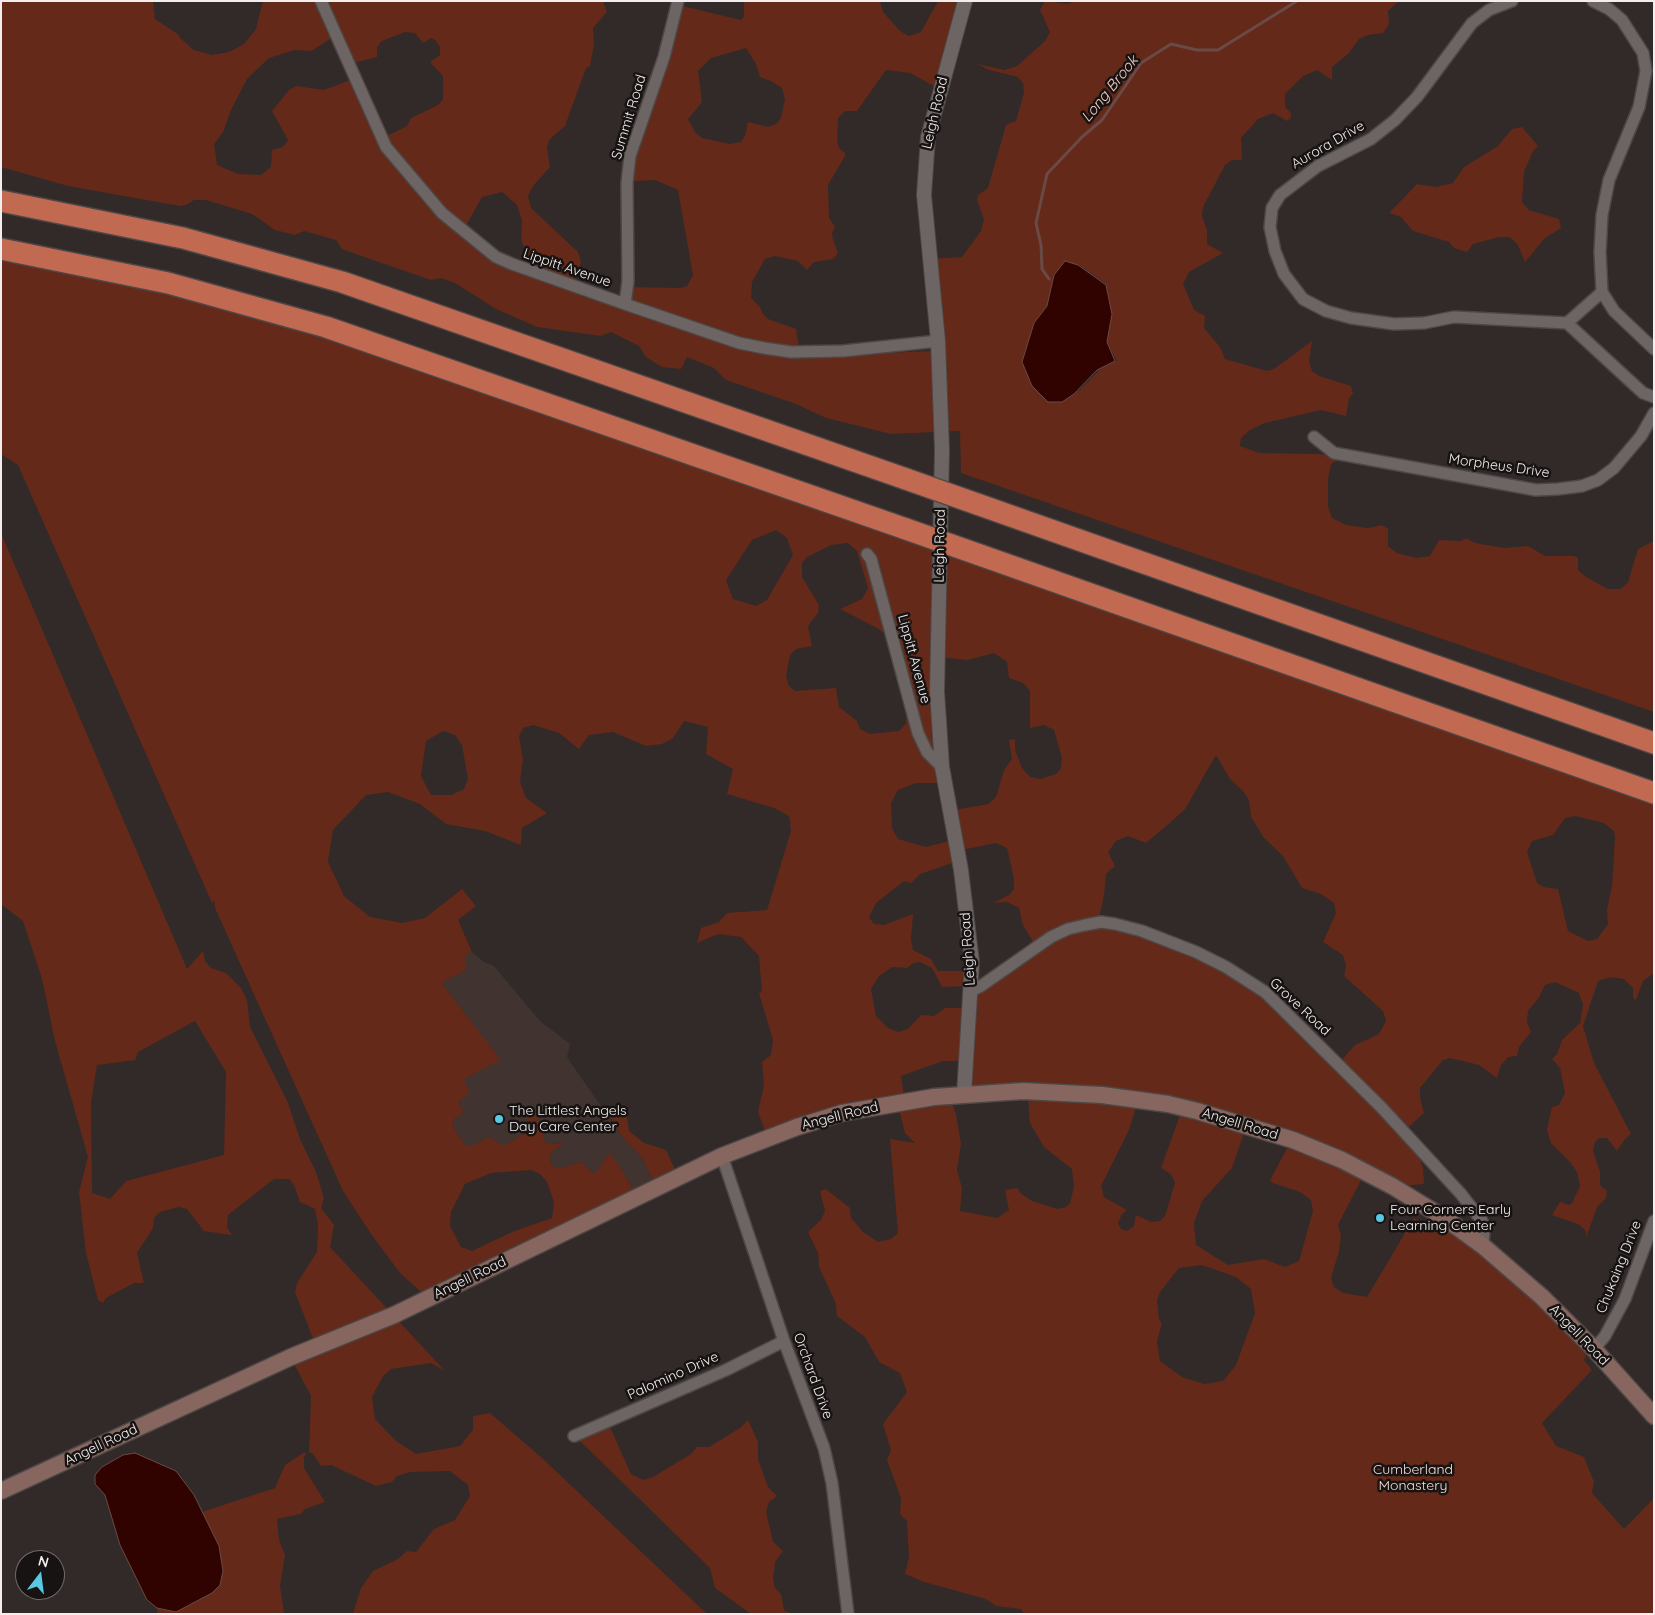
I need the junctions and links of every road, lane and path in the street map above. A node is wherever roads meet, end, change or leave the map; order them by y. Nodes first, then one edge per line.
1 (321, 1) edge
2 (678, 1) edge
3 (965, 1) edge
4 (1512, 1) edge
5 (1593, 1) edge
6 (1, 201) edge
7 (1, 249) edge
8 (1602, 292) junction
9 (625, 304) junction
10 (1567, 322) junction
11 (938, 341) junction
12 (1654, 349) edge
13 (1654, 397) edge
14 (1654, 413) edge
15 (1314, 437) dead end
16 (867, 554) dead end
17 (1654, 743) edge
18 (942, 767) junction
19 (1654, 793) edge
20 (971, 990) junction
21 (964, 1094) junction
22 (722, 1156) junction
23 (1654, 1220) edge
24 (1483, 1246) junction
25 (784, 1341) junction
26 (1594, 1349) junction
27 (1654, 1416) edge
28 (574, 1436) dead end
29 (1, 1491) edge
30 (848, 1614) edge

1 - 9 street, Lippitt Avenue
2 - 9 street, Summit Road
3 - 11 street, Leigh Road
4 - 10 street, Aurora Drive
5 - 8 street
6 - 17 highway, bridge
7 - 19 highway, bridge
8 - 10 street
8 - 12 street
9 - 11 street, Lippitt Avenue
10 - 13 street
11 - 18 street, Leigh Road
14 - 15 street, Morpheus Drive
16 - 18 street, Lippitt Avenue
18 - 20 street, Leigh Road
20 - 21 street, Leigh Road
20 - 24 street, Grove Road
21 - 22 main road, Angell Road
21 - 24 main road, Angell Road
22 - 25 street, Orchard Drive
22 - 29 main road, Angell Road
23 - 26 street, Chukaing Drive
24 - 26 main road, Angell Road
25 - 28 street, Palomino Drive
25 - 30 street, Orchard Drive
26 - 27 main road, Angell Road

